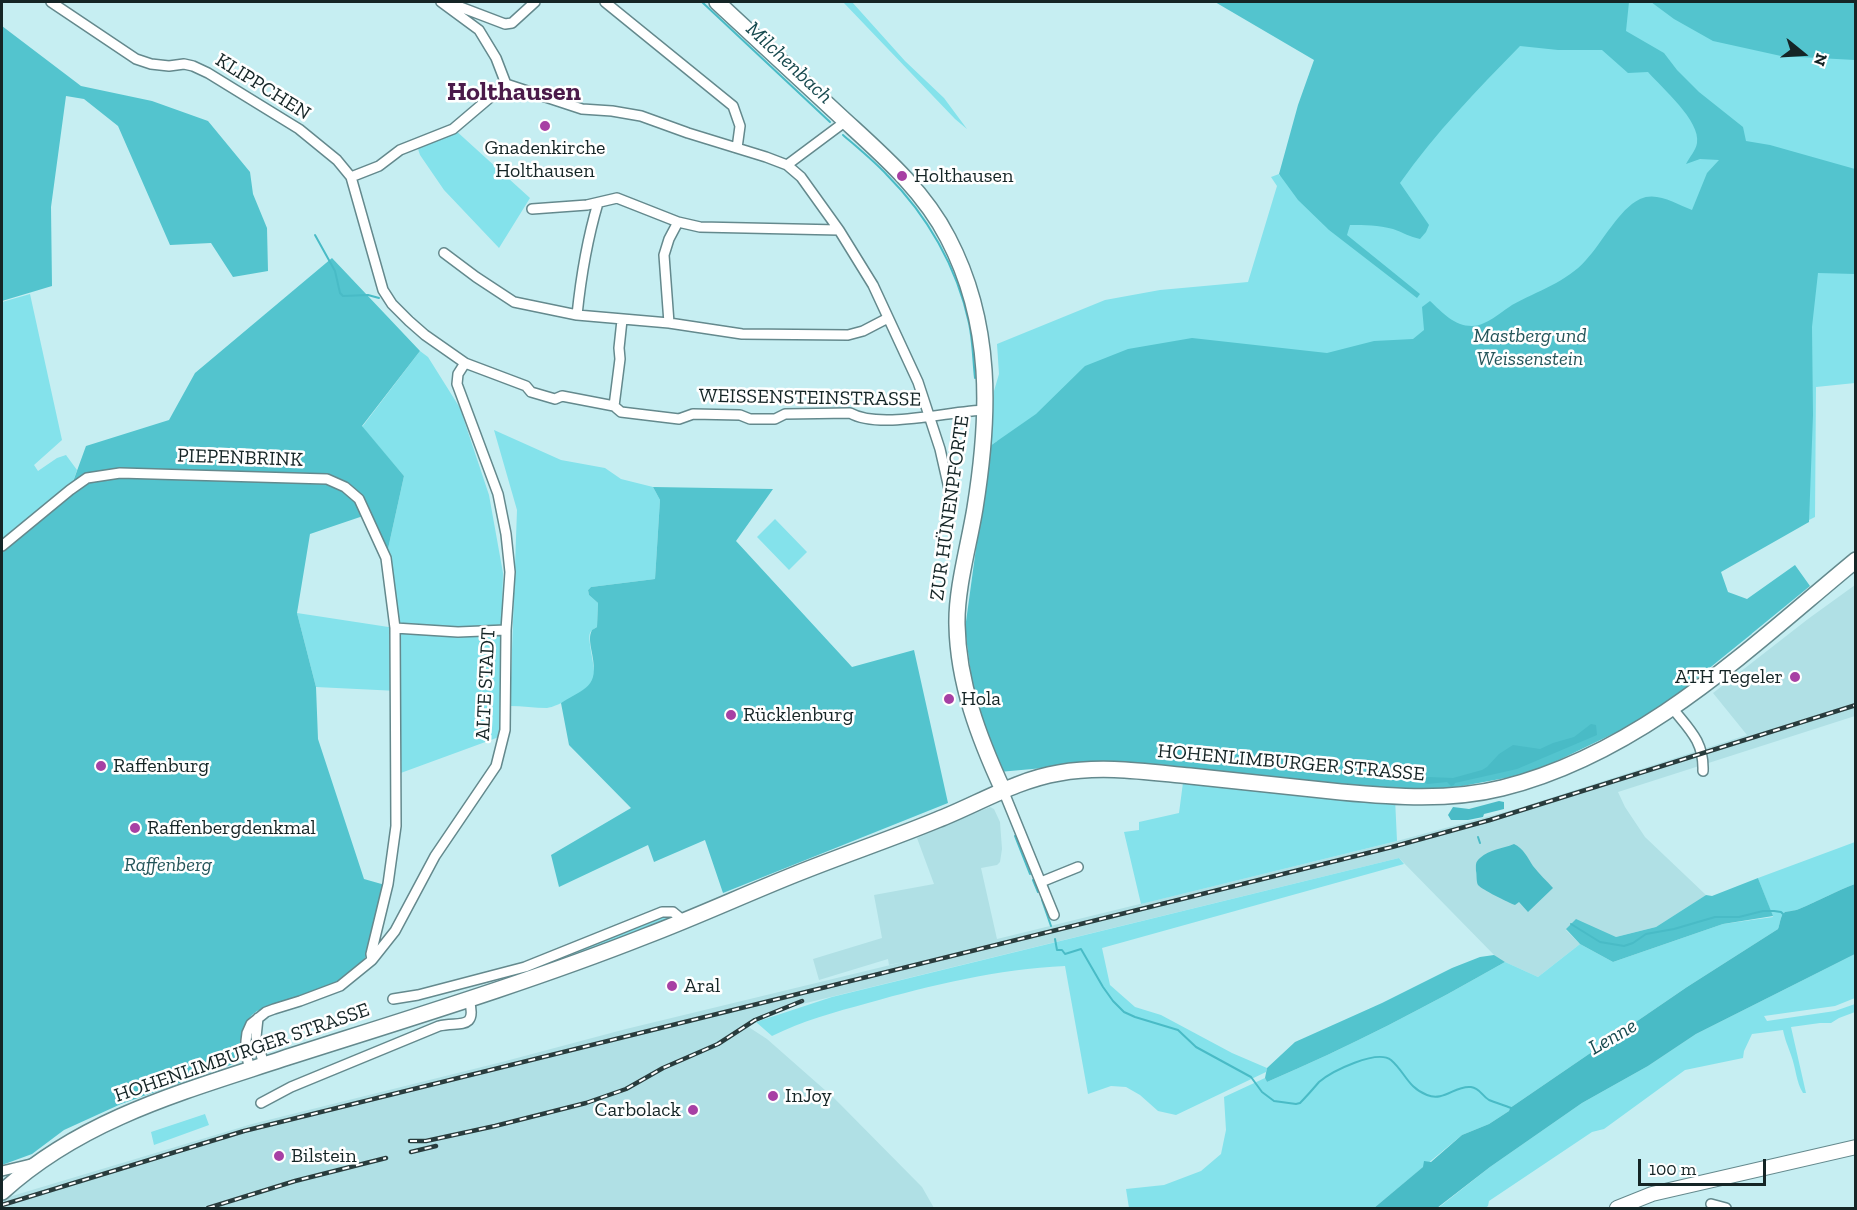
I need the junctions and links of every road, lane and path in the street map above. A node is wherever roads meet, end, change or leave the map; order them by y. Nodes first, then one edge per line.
1 (51, 2) edge
2 (535, 2) edge
3 (605, 2) edge
4 (717, 2) edge
5 (445, 4) edge
6 (506, 84) junction
7 (846, 122) junction
8 (737, 148) junction
9 (787, 165) junction
10 (351, 177) junction
11 (598, 202) junction
12 (532, 209) dead end
13 (678, 222) junction
14 (839, 230) junction
15 (444, 253) dead end
16 (577, 315) junction
17 (888, 318) junction
18 (622, 320) junction
19 (409, 321) joint
20 (669, 323) junction
21 (465, 363) junction
22 (614, 406) junction
23 (985, 410) junction
24 (930, 417) junction
25 (950, 493) dead end
26 (2, 546) edge
27 (1856, 560) edge
28 (396, 628) junction
29 (506, 630) junction
30 (1673, 709) junction
31 (1703, 771) dead end
32 (1003, 790) junction
33 (1078, 867) dead end
34 (1041, 882) junction
35 (1054, 915) dead end
36 (681, 922) junction
37 (372, 960) junction
38 (393, 999) dead end
39 (469, 1000) junction
40 (258, 1018) junction
41 (257, 1068) junction
42 (261, 1103) dead end
43 (1856, 1147) edge
44 (5, 1182) edge
45 (1652, 1194) junction
46 (1712, 1204) dead end
47 (1623, 1207) edge
48 (1642, 1209) edge
49 (1726, 1209) edge

1 - 10 street, KLIPPCHEN
2 - 5 street
3 - 8 street
4 - 7 main road, ZUR HÜNENPFORTE
5 - 6 street
6 - 8 street
6 - 10 street
7 - 9 street
7 - 23 main road, ZUR HÜNENPFORTE
8 - 9 street
9 - 14 street
10 - 19 street, KLIPPCHEN
11 - 12 street
11 - 13 street
11 - 16 street
13 - 14 street
13 - 20 street
14 - 17 street
15 - 16 street
16 - 18 street
17 - 20 street
17 - 24 street
18 - 20 street
18 - 22 street
19 - 21 street, WEISSENSTEINSTRASSE
21 - 22 street, WEISSENSTEINSTRASSE
21 - 29 street, ALTE STADT
22 - 24 street, WEISSENSTEINSTRASSE
23 - 24 street, WEISSENSTEINSTRASSE
23 - 32 main road, ZUR HÜNENPFORTE
24 - 25 street
26 - 28 street, PIEPENBRINK
27 - 30 main road, HOHENLIMBURGER STRASSE
28 - 29 street
28 - 37 street, PIEPENBRINK
29 - 37 street, ALTE STADT
30 - 31 street
30 - 32 main road, HOHENLIMBURGER STRASSE
32 - 34 street
32 - 36 main road, HOHENLIMBURGER STRASSE
33 - 34 street
34 - 35 street
36 - 38 street, HOHENLIMBURGER STRASSE
36 - 39 main road, HOHENLIMBURGER STRASSE
37 - 40 street, ALTE STADT
39 - 41 main road, HOHENLIMBURGER STRASSE
39 - 42 street
40 - 41 street
40 - 41 street
41 - 44 main road, HOHENLIMBURGER STRASSE
43 - 45 main road
45 - 47 main road
45 - 48 street
46 - 49 street

